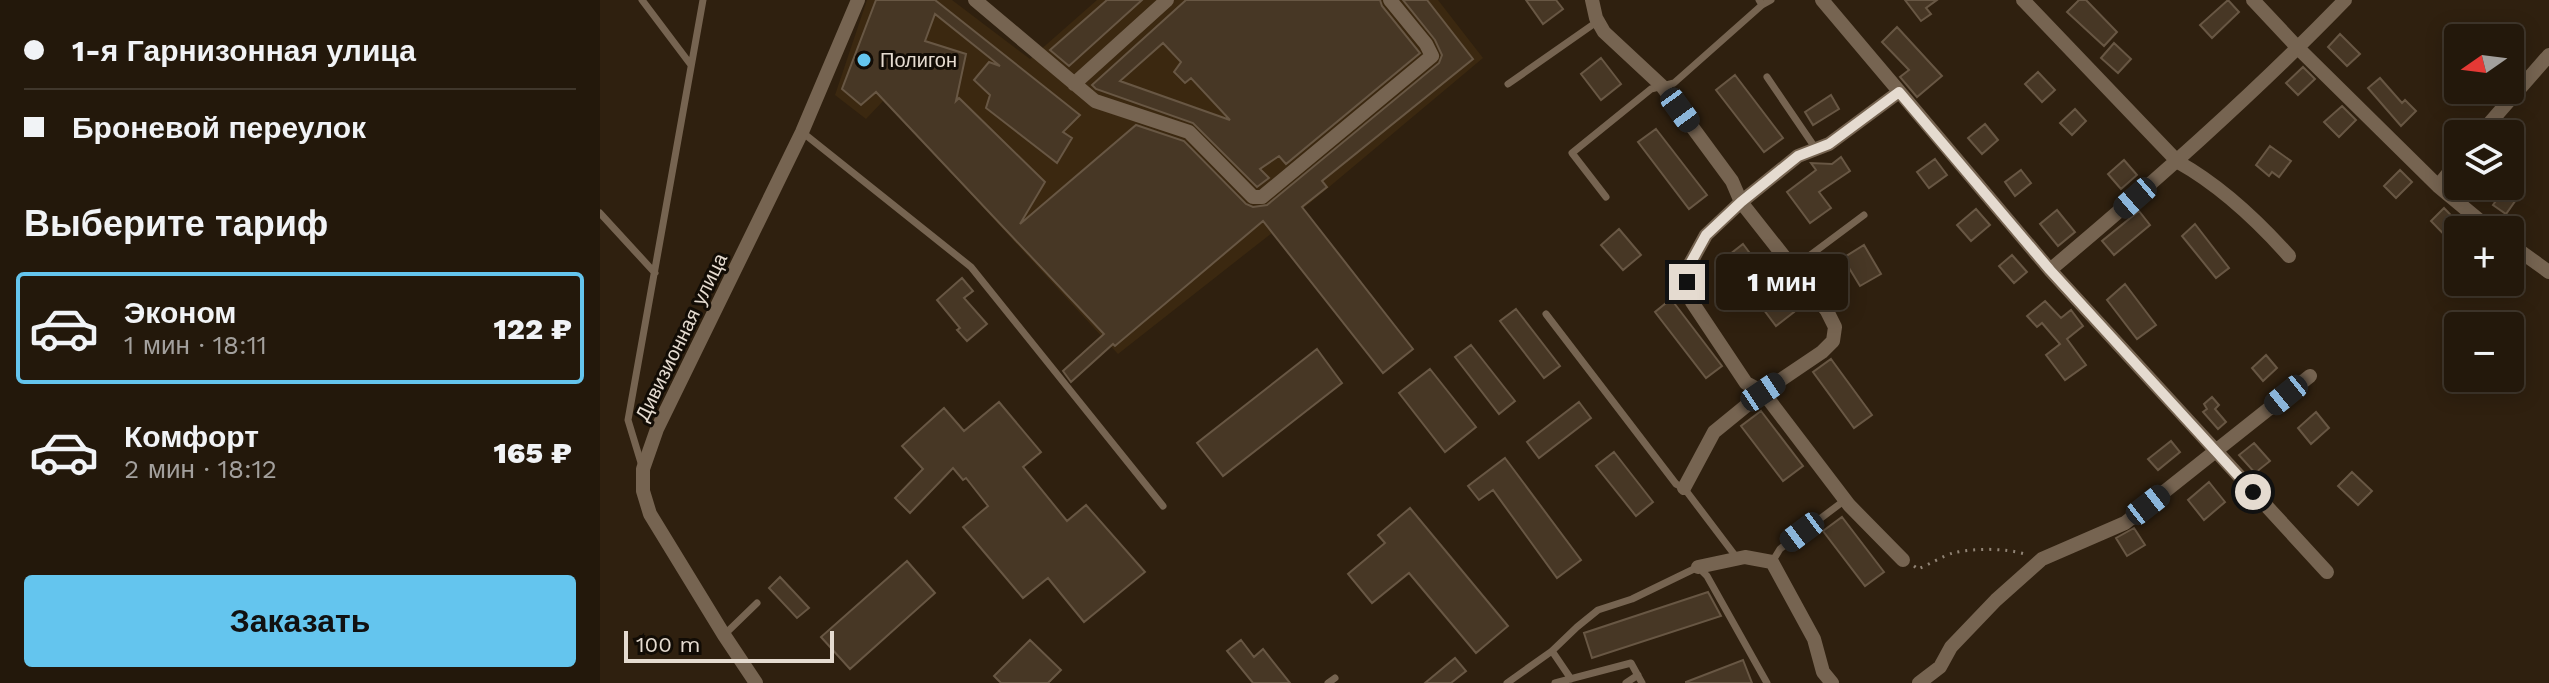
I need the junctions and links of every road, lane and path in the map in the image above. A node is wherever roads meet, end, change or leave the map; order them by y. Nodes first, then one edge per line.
1 (642, 0) edge
2 (703, 0) edge
3 (858, 0) edge
4 (975, 0) edge
5 (1167, 0) edge
6 (1390, 0) edge
7 (1592, 0) edge
8 (1771, 0) edge
9 (1822, 0) edge
10 (2023, 0) edge
11 (2253, 0) edge
12 (2345, 0) edge
13 (1760, 3) edge
14 (1598, 21) junction
15 (2298, 48) junction
16 (2549, 55) edge
17 (691, 65) junction
18 (1767, 77) dead end
19 (1074, 84) junction
20 (1508, 84) dead end
21 (1662, 86) junction
22 (1899, 92) junction
23 (2492, 120) edge
24 (802, 132) junction
25 (1816, 149) junction
26 (2178, 162) junction
27 (2444, 178) edge
28 (2438, 186) junction
29 (1606, 197) dead end
30 (1741, 202) junction
31 (600, 213) edge
32 (1864, 215) dead end
33 (2474, 216) edge
34 (2524, 254) edge
35 (2289, 256) dead end
36 (1793, 268) junction
37 (2050, 270) junction
38 (2549, 272) edge
39 (655, 273) junction
40 (1546, 314) dead end
41 (2310, 376) dead end
42 (1763, 392) junction
43 (2216, 452) junction
44 (643, 469) junction
45 (1684, 488) junction
46 (1845, 500) junction
47 (1163, 506) dead end
48 (1737, 558) junction
49 (2042, 559) junction
50 (1903, 560) joint
51 (1772, 562) junction
52 (1698, 567) junction
53 (2327, 572) dead end
54 (757, 603) dead end
55 (724, 635) junction
56 (1552, 651) junction
57 (1638, 675) junction
58 (1571, 679) junction
59 (1829, 682) edge
60 (756, 683) edge
61 (1507, 683) edge
62 (1555, 683) edge
63 (1626, 683) edge
64 (1642, 683) edge
65 (1767, 683) edge
66 (1919, 683) edge

1 - 17 lane
2 - 17 lane
3 - 24 street, Дивизионная улица
4 - 19 street
5 - 19 street
6 - 19 street
7 - 14 street
8 - 13 lane
9 - 22 street
10 - 26 street
11 - 15 street
12 - 15 street
13 - 21 lane
14 - 20 lane
14 - 21 street
15 - 26 street
15 - 28 street
16 - 23 street
17 - 39 lane
18 - 25 lane
21 - 29 lane
21 - 30 street
22 - 25 street
22 - 37 street
24 - 44 street, Дивизионная улица
24 - 47 lane
25 - 30 street
26 - 35 street
26 - 37 street
27 - 28 street
28 - 33 street
30 - 36 street
30 - 42 street
31 - 39 lane
32 - 36 lane
34 - 38 street
36 - 42 street
37 - 43 street
39 - 44 lane
40 - 45 lane
41 - 43 street
42 - 45 street
42 - 46 street
43 - 49 street
43 - 53 street
44 - 55 street, Дивизионная улица
45 - 48 lane
46 - 50 street
46 - 51 lane
48 - 51 street
48 - 52 street
49 - 50 path
49 - 66 street
51 - 59 street
52 - 56 lane
52 - 65 lane
54 - 55 lane
55 - 60 street, Дивизионная улица
56 - 58 lane
56 - 61 lane
57 - 58 lane
57 - 63 lane
57 - 64 lane
58 - 62 lane

